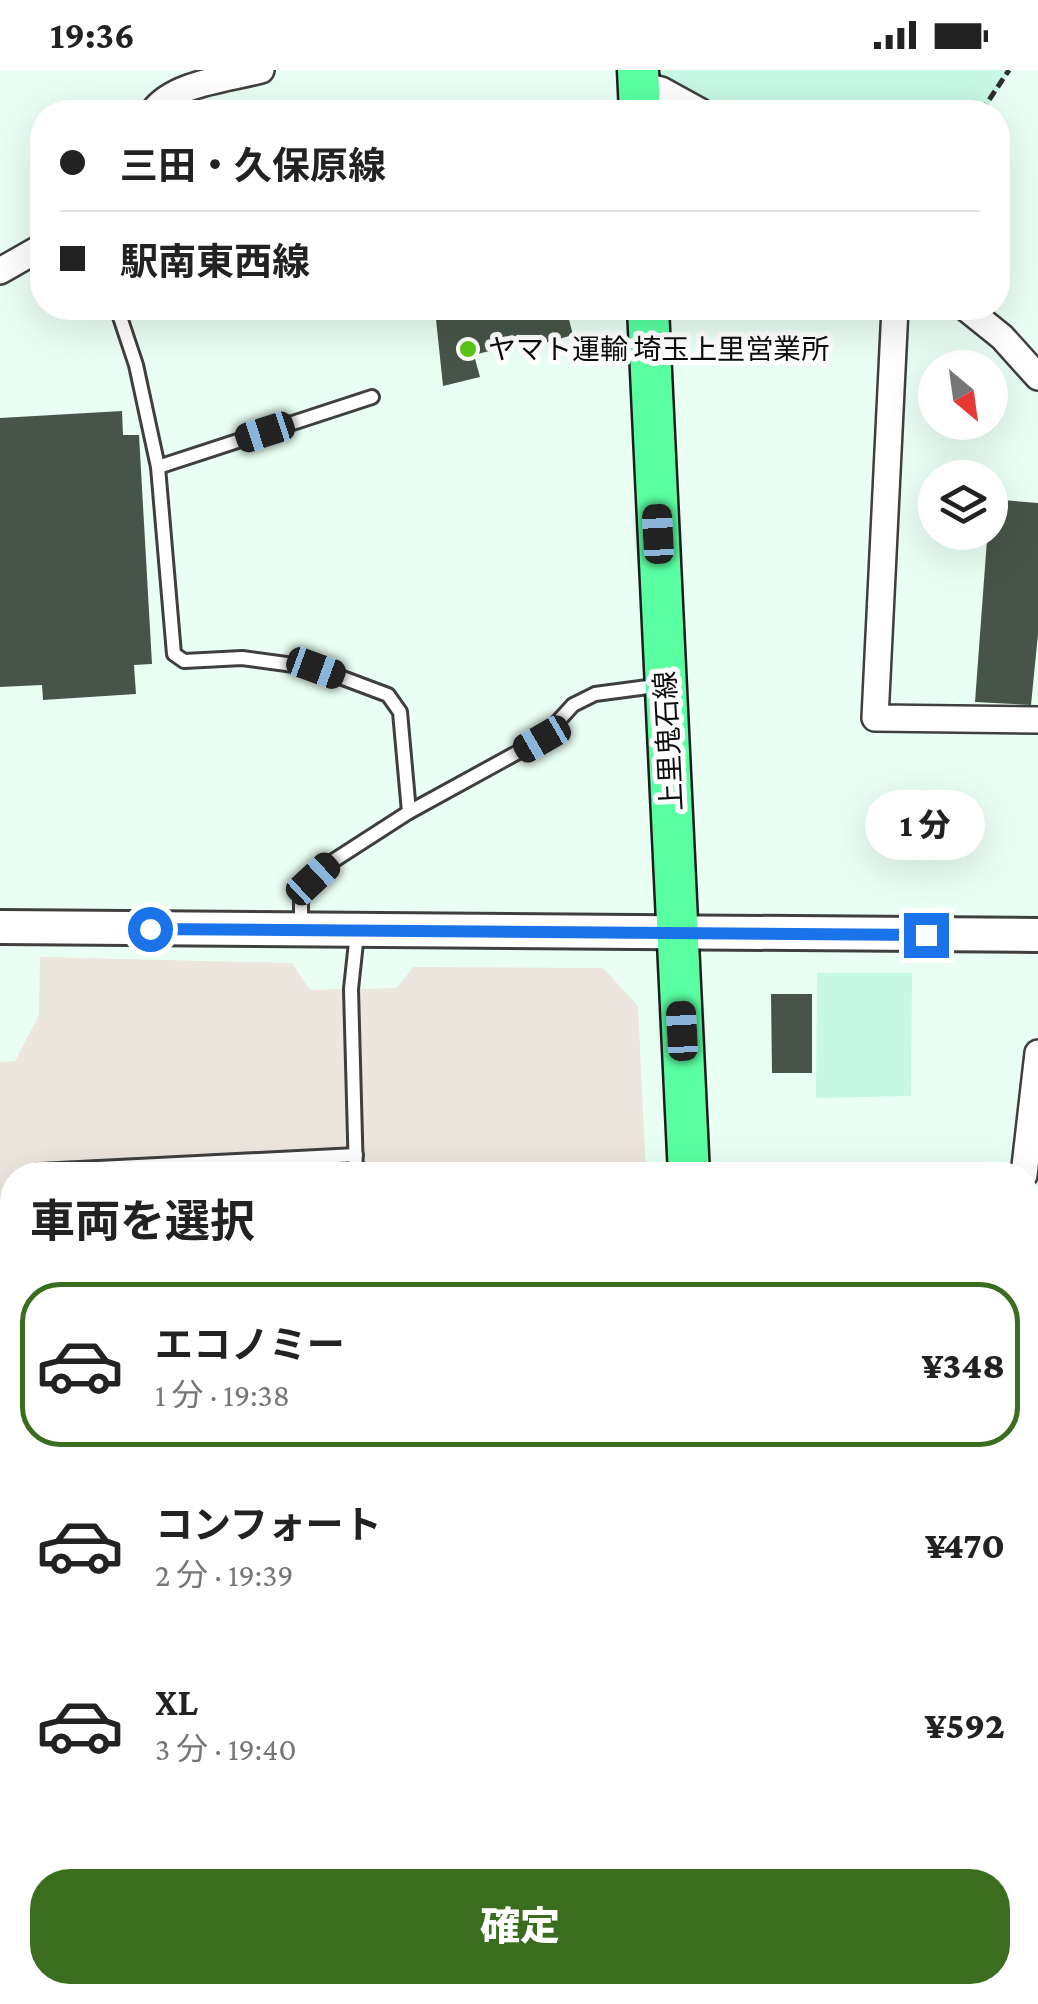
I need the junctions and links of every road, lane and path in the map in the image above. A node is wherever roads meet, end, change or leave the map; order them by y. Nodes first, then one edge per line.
1 (261, 70) edge
2 (1008, 70) edge
3 (639, 89) edge
4 (167, 100) edge
5 (682, 100) edge
6 (989, 100) edge
7 (30, 254) edge
8 (0, 270) edge
9 (121, 320) edge
10 (649, 320) edge
11 (894, 320) edge
12 (981, 320) edge
13 (1038, 377) edge
14 (372, 398) dead end
15 (158, 467) junction
16 (665, 685) junction
17 (1038, 720) edge
18 (409, 812) junction
19 (0, 927) edge
20 (301, 930) junction
21 (358, 930) junction
22 (677, 934) junction
23 (1038, 935) edge
24 (1038, 1053) edge
25 (1033, 1148) edge
26 (356, 1155) junction
27 (217, 1162) edge
28 (356, 1162) edge
29 (688, 1162) edge

1 - 4 street
2 - 6 path
3 - 5 street
7 - 8 street
9 - 15 lane
10 - 16 main road, 上里鬼石線
11 - 17 street
12 - 13 street
14 - 15 lane
15 - 18 lane
16 - 18 lane
16 - 22 main road, 上里鬼石線
18 - 20 lane
19 - 20 street
20 - 21 street
21 - 22 street
21 - 26 lane
22 - 23 street
22 - 29 main road, 上里鬼石線
24 - 25 street
26 - 27 lane
26 - 28 lane

